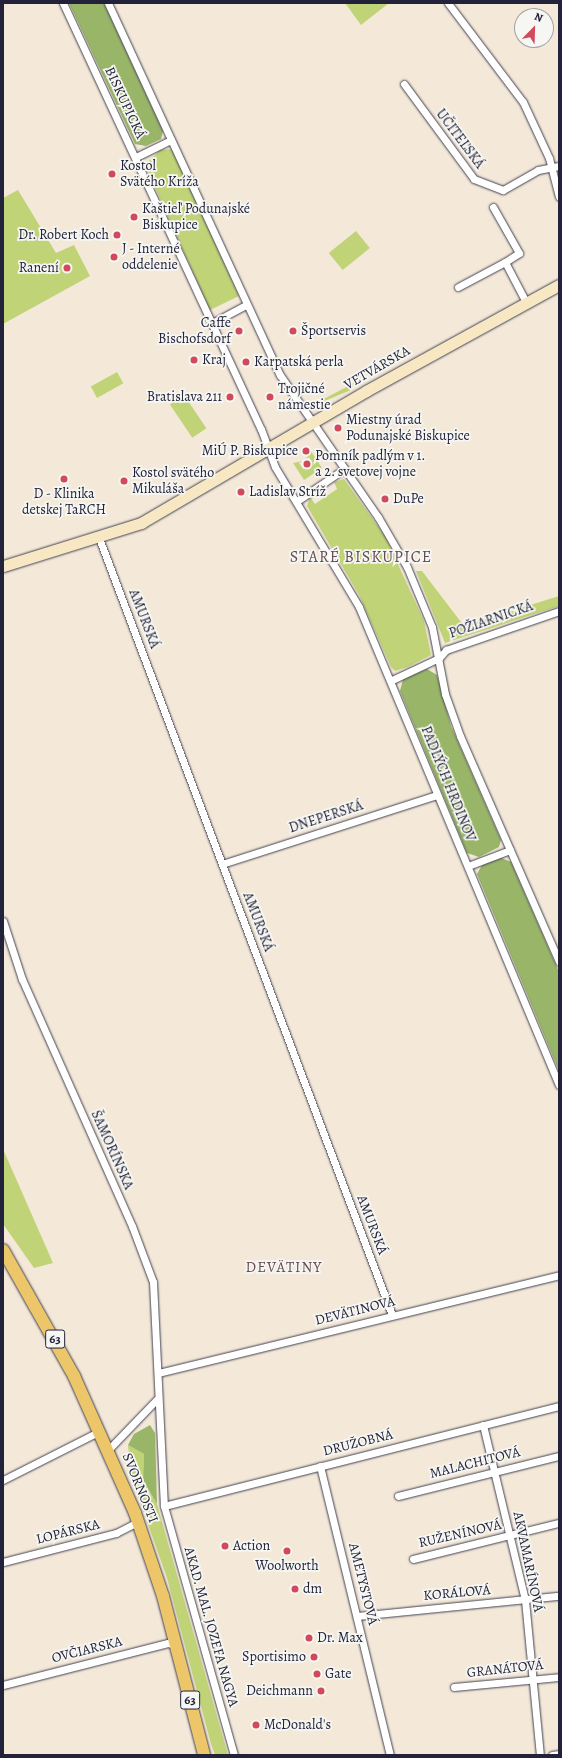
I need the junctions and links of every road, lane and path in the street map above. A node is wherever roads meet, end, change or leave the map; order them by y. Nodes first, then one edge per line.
1 (63, 3) edge
2 (108, 3) edge
3 (448, 3) edge
4 (404, 84) dead end
5 (172, 140) junction
6 (136, 157) junction
7 (556, 166) edge
8 (559, 197) edge
9 (493, 207) dead end
10 (505, 262) junction
11 (559, 285) edge
12 (458, 287) dead end
13 (527, 304) junction
14 (246, 305) junction
15 (212, 323) junction
16 (311, 425) junction
17 (268, 451) junction
18 (344, 469) junction
19 (297, 501) junction
20 (99, 538) junction
21 (3, 566) edge
22 (559, 611) edge
23 (439, 658) junction
24 (392, 680) junction
25 (437, 795) junction
26 (510, 850) junction
27 (222, 864) junction
28 (468, 866) junction
29 (3, 921) edge
30 (559, 962) edge
31 (559, 1084) edge
32 (3, 1250) edge
33 (559, 1274) edge
34 (392, 1315) junction
35 (158, 1373) junction
36 (158, 1398) junction
37 (559, 1406) edge
38 (483, 1425) junction
39 (100, 1431) junction
40 (108, 1450) junction
41 (559, 1456) edge
42 (320, 1466) junction
43 (494, 1472) junction
44 (3, 1480) edge
45 (398, 1496) dead end
46 (164, 1506) junction
47 (138, 1522) junction
48 (559, 1523) edge
49 (510, 1536) junction
50 (414, 1558) dead end
51 (3, 1562) edge
52 (559, 1596) edge
53 (525, 1600) junction
54 (357, 1616) junction
55 (177, 1646) junction
56 (559, 1677) edge
57 (532, 1679) junction
58 (3, 1685) edge
59 (454, 1687) dead end
60 (559, 1754) edge
61 (204, 1755) edge
62 (234, 1755) edge
63 (390, 1755) edge
64 (540, 1755) edge
65 (552, 1755) edge

1 - 6 street, BISKUPICKÁ
2 - 5 street, BISKUPICKÁ
3 - 7 street
4 - 7 street, UČITEĽSKÁ
5 - 6 street
5 - 14 street, BISKUPICKÁ
6 - 15 street, BISKUPICKÁ
7 - 8 street
9 - 10 street
10 - 12 street
10 - 13 street
11 - 13 street, VETVÁRSKA
13 - 16 street, VETVÁRSKA
14 - 15 street
14 - 16 street
15 - 17 street
16 - 17 street, VETVÁRSKA
16 - 18 street
17 - 19 street
17 - 20 street, VETVÁRSKA
18 - 19 street
18 - 23 street, PADLÝCH HRDINOV
19 - 24 street, PADLÝCH HRDINOV
20 - 21 street, VETVÁRSKA
20 - 27 street, AMURSKÁ
22 - 23 street, POŽIARNICKÁ
23 - 24 street, POŽIARNICKÁ
23 - 26 street, PADLÝCH HRDINOV
24 - 25 street, PADLÝCH HRDINOV
25 - 27 street, DNEPERSKÁ
25 - 28 street, PADLÝCH HRDINOV
26 - 28 street
26 - 30 street, PADLÝCH HRDINOV
27 - 34 street, AMURSKÁ
28 - 31 street, PADLÝCH HRDINOV
29 - 35 street, ŠAMORÍNSKA
32 - 39 main road, SVORNOSTI / 63
33 - 34 street, DEVÄTINOVÁ
34 - 35 street, DEVÄTINOVÁ
35 - 36 street, ŠAMORÍNSKA
36 - 40 street
36 - 46 street, ŠAMORÍNSKA
37 - 38 street, DRUŽOBNÁ
38 - 42 street, DRUŽOBNÁ
38 - 43 street, AKVAMARÍNOVÁ
39 - 40 main road, SVORNOSTI / 63
39 - 44 street
40 - 47 main road, SVORNOSTI / 63
41 - 43 street, MALACHITOVÁ
42 - 46 street, DRUŽOBNÁ
42 - 54 street, AMETYSTOVÁ
43 - 45 street, MALACHITOVÁ
43 - 49 street, AKVAMARÍNOVÁ
46 - 62 street, AKAD. MAL. JOZEFA NAGYA
47 - 51 street, LOPÁRSKA
47 - 55 main road, SVORNOSTI / 63
48 - 49 street, RUŽENÍNOVÁ
49 - 50 street, RUŽENÍNOVÁ
49 - 53 street, AKVAMARÍNOVÁ
52 - 53 street, KORÁLOVÁ
53 - 54 street, KORÁLOVÁ
53 - 57 street, AKVAMARÍNOVÁ
54 - 63 street, AMETYSTOVÁ
55 - 58 street, OVČIARSKA
55 - 61 main road, SVORNOSTI / 63
56 - 57 street, GRANÁTOVÁ
57 - 59 street, GRANÁTOVÁ
57 - 64 street, AKVAMARÍNOVÁ
60 - 65 street

